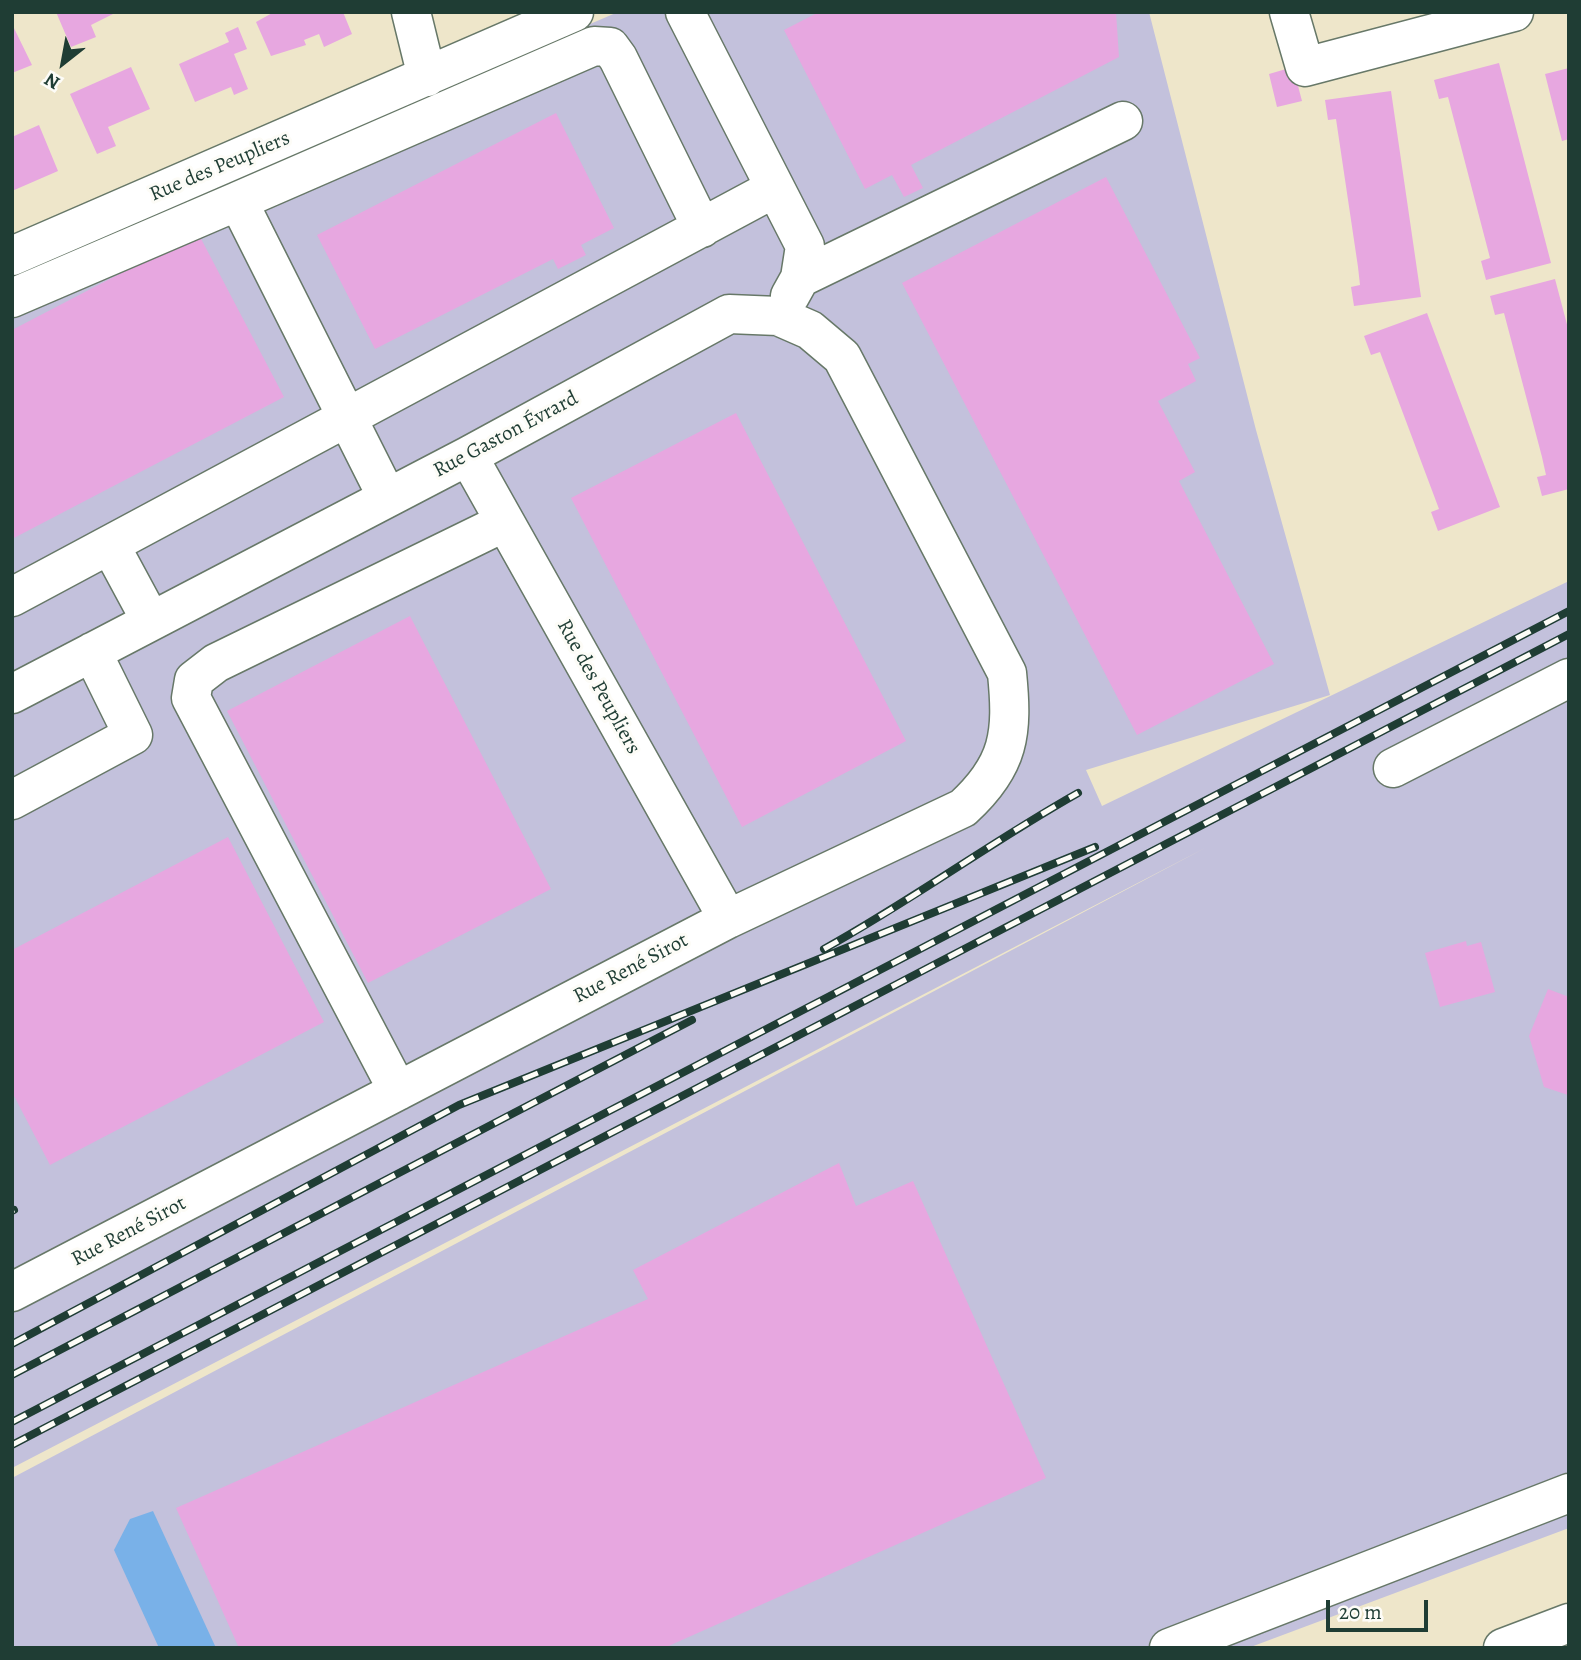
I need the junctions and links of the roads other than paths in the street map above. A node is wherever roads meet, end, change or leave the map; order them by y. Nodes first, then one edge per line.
1 (411, 12) edge
2 (574, 12) edge
3 (684, 12) edge
4 (1289, 12) edge
5 (1514, 12) edge
6 (427, 77) junction
7 (1123, 121) dead end
8 (775, 188) junction
9 (238, 201) junction
10 (702, 228) junction
11 (12, 256) edge
12 (800, 278) junction
13 (12, 298) edge
14 (778, 316) junction
15 (346, 419) junction
16 (468, 456) junction
17 (387, 497) junction
18 (924, 514) joint
19 (505, 522) junction
20 (110, 545) junction
21 (12, 597) edge
22 (151, 621) junction
23 (92, 652) junction
24 (1569, 678) edge
25 (12, 694) edge
26 (1393, 768) dead end
27 (12, 800) edge
28 (728, 919) junction
29 (398, 1091) junction
30 (12, 1292) edge
31 (1563, 1491) edge
32 (1569, 1623) edge
33 (1169, 1648) edge
34 (1503, 1648) edge

1 - 6 main road
2 - 6 main road, Rue des Peupliers
3 - 8 main road
4 - 5 main road
6 - 11 main road, Rue des Peupliers
7 - 12 main road
8 - 10 main road
8 - 12 main road
9 - 10 main road
9 - 13 main road
9 - 15 main road
10 - 15 main road
12 - 14 main road
14 - 16 main road, Rue Gaston Évrard
14 - 18 main road, Rue Gaston Évrard
15 - 17 main road
15 - 20 main road
16 - 17 main road, Rue Gaston Évrard
16 - 19 main road, Rue des Peupliers
17 - 22 main road, Rue Gaston Évrard
18 - 28 main road, Rue René Sirot
19 - 28 main road, Rue des Peupliers
19 - 29 main road
20 - 21 main road
20 - 22 main road
22 - 23 main road, Rue Gaston Évrard
23 - 25 main road, Rue Gaston Évrard
23 - 27 main road
24 - 26 main road
28 - 29 main road, Rue René Sirot
29 - 30 main road, Rue René Sirot
31 - 33 main road
32 - 34 main road

